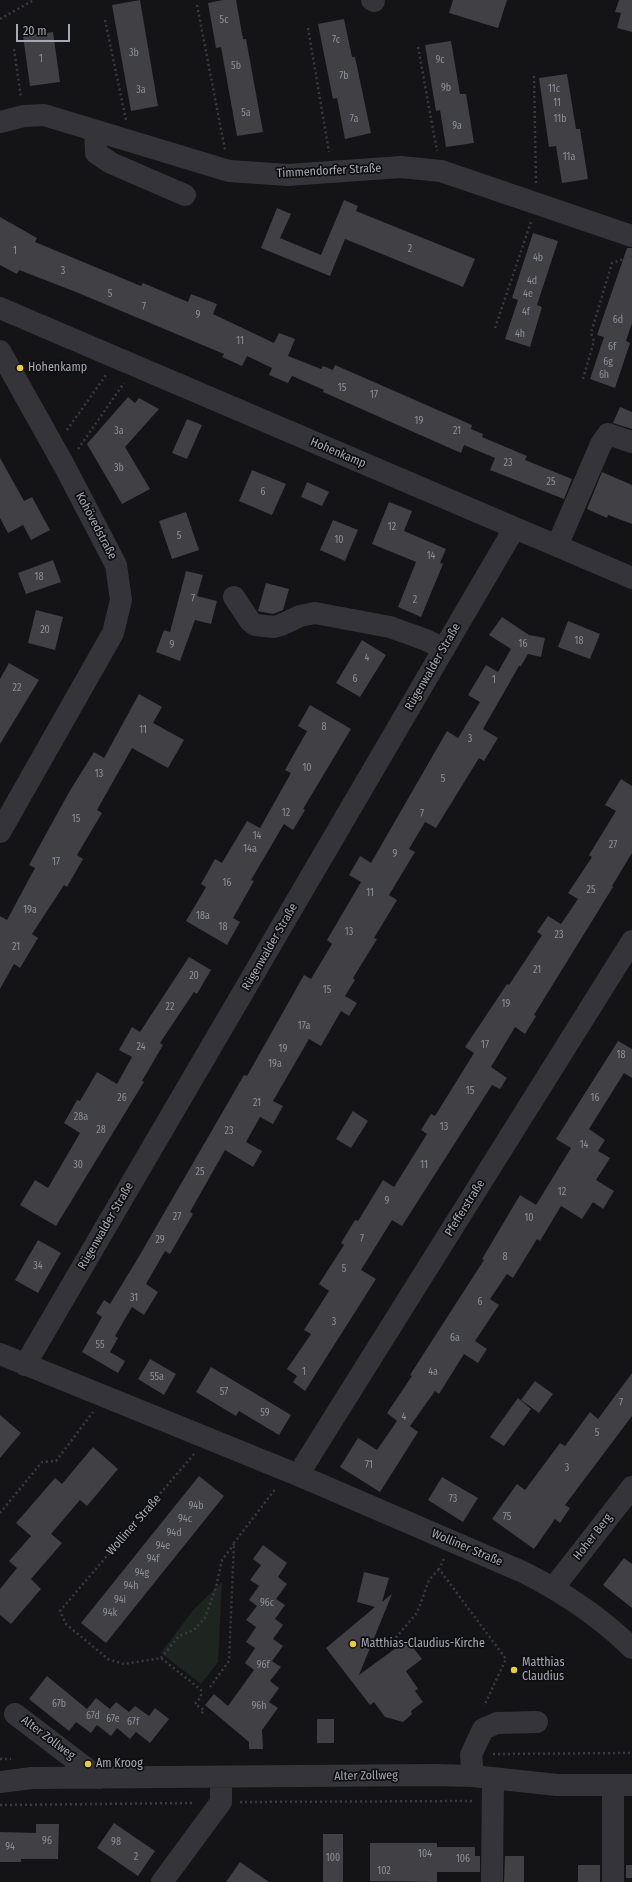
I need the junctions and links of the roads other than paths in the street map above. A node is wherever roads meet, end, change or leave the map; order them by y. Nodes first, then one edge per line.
1 (0, 122) edge
2 (95, 131) junction
3 (185, 195) dead end
4 (632, 236) edge
5 (0, 308) edge
6 (0, 351) edge
7 (632, 442) edge
8 (514, 529) junction
9 (557, 546) junction
10 (632, 578) edge
11 (234, 597) dead end
12 (444, 649) junction
13 (0, 832) edge
14 (632, 941) edge
15 (0, 1354) edge
16 (26, 1365) junction
17 (294, 1474) junction
18 (632, 1487) edge
19 (554, 1587) junction
20 (632, 1648) edge
21 (16, 1714) dead end
22 (537, 1722) dead end
23 (479, 1770) junction
24 (221, 1777) junction
25 (99, 1778) junction
26 (0, 1782) edge
27 (622, 1785) edge
28 (162, 1882) edge
29 (492, 1882) edge
30 (613, 1882) edge

1 - 2 street, Timmendorfer Straße
2 - 3 street
2 - 4 street, Timmendorfer Straße
5 - 8 street, Hohenkamp
6 - 13 street, Kohövedstraße
7 - 9 street
8 - 9 street, Hohenkamp
8 - 12 street, Rügenwalder Straße
9 - 10 street, Hohenkamp
11 - 12 street
12 - 16 street, Rügenwalder Straße
14 - 17 street, Pfefferstraße
15 - 16 street, Wolliner Straße
16 - 17 street, Wolliner Straße
17 - 19 street, Wolliner Straße
18 - 19 street, Hoher Berg
19 - 20 street, Wolliner Straße
21 - 25 street, Alter Zollweg
22 - 23 street
23 - 24 street, Alter Zollweg
23 - 27 street, Alter Zollweg
23 - 29 street
24 - 25 street, Alter Zollweg
24 - 28 street
25 - 26 street, Alter Zollweg
27 - 30 street

